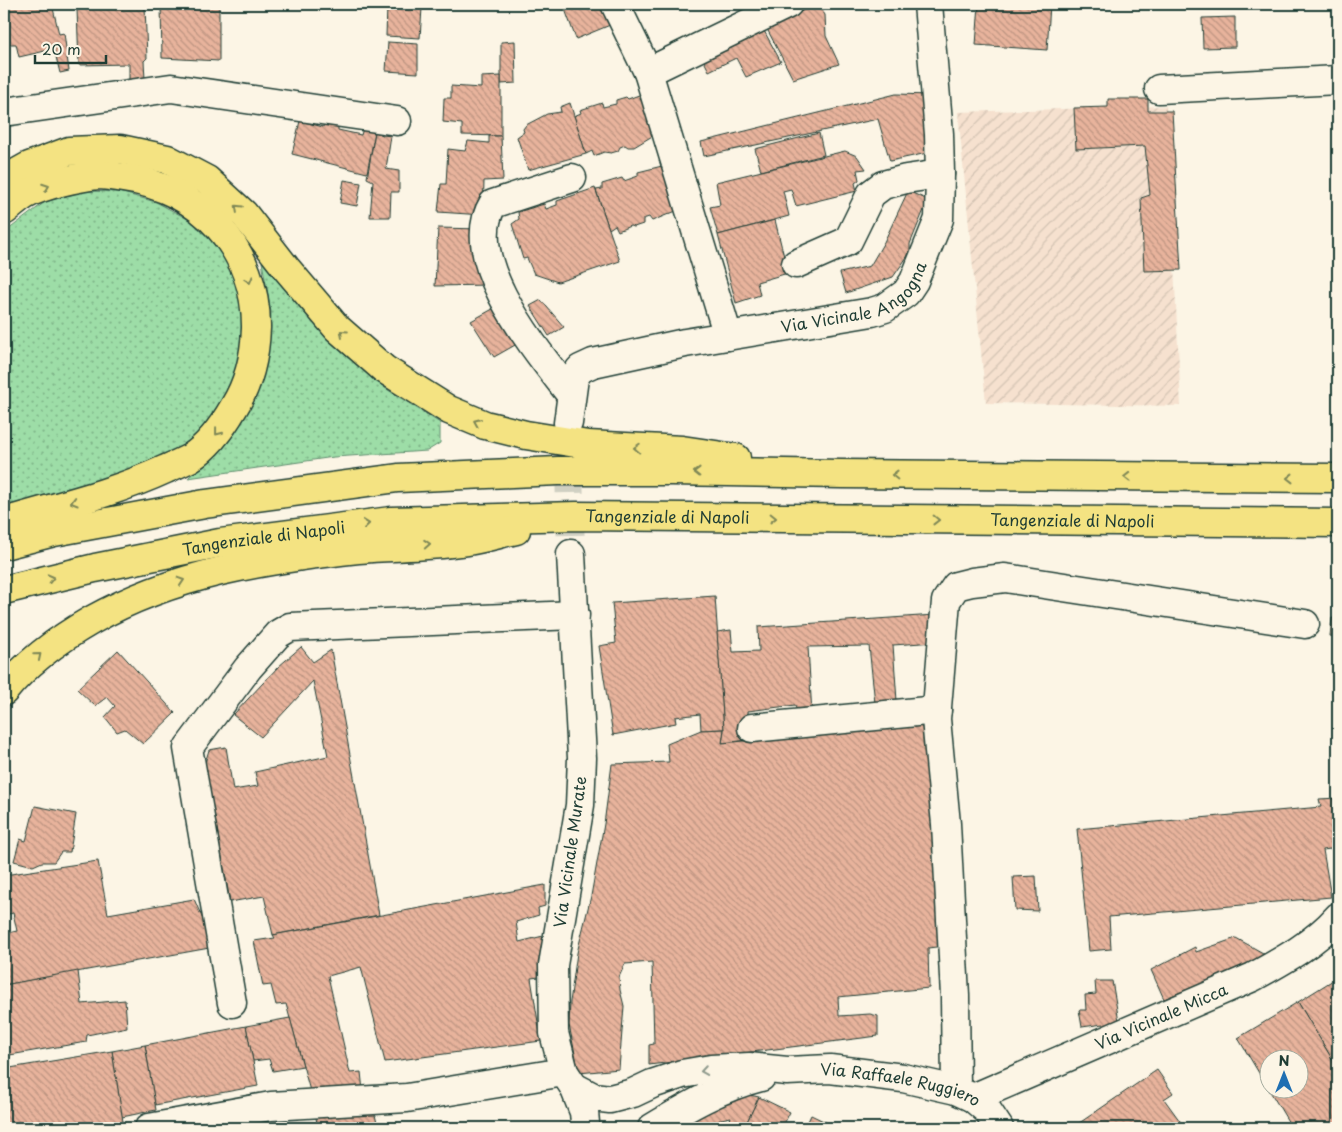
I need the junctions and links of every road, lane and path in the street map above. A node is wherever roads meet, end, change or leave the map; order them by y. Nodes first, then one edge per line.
1 (615, 4) edge
2 (788, 4) edge
3 (928, 4) edge
4 (648, 72) junction
5 (1338, 80) edge
6 (1159, 89) dead end
7 (4, 112) edge
8 (397, 121) dead end
9 (940, 174) junction
10 (572, 178) dead end
11 (4, 180) edge
12 (4, 211) edge
13 (796, 264) dead end
14 (728, 336) junction
15 (571, 395) junction
16 (568, 424) tunnel mouth
17 (841, 474) junction
18 (1338, 478) edge
19 (576, 516) junction
20 (4, 522) edge
21 (1338, 523) edge
22 (4, 544) edge
23 (571, 554) tunnel mouth
24 (4, 590) edge
25 (575, 615) junction
26 (1306, 624) dead end
27 (4, 691) edge
28 (937, 710) junction
29 (752, 728) dead end
30 (1338, 917) edge
31 (232, 1003) dead end
32 (787, 1071) junction
33 (569, 1079) junction
34 (965, 1094) junction
35 (610, 1099) junction
36 (585, 1126) edge
37 (149, 1128) edge
38 (643, 1128) edge
39 (652, 1128) edge
40 (1000, 1128) edge

1 - 4 street
2 - 4 street
3 - 9 street, Via Vicinale Angogna
4 - 14 street
5 - 6 street
7 - 8 street
9 - 13 street
9 - 14 street, Via Vicinale Angogna
10 - 15 street
17 -> 11 highway
12 -> 20 highway
14 - 15 street, Via Vicinale Angogna
15 - 16 street, Via Vicinale Angogna
18 -> 17 highway
17 -> 22 highway
19 -> 21 highway, Tangenziale di Napoli
24 -> 19 highway, Tangenziale di Napoli
27 -> 19 highway
23 - 25 street, Via Vicinale Murate
25 - 31 street
25 - 33 street, Via Vicinale Murate
26 - 28 street
28 - 29 street
28 - 34 street
30 - 34 street, Via Vicinale Micca
32 - 34 street, Via Raffaele Ruggiero
32 -> 35 street, Via Raffaele Ruggiero
32 - 39 street, Via Raffaele Ruggiero
33 - 35 street
33 - 36 street, Via Vicinale Murate
33 - 37 street
34 - 40 street, Via Raffaele Ruggiero
35 - 36 street
35 - 38 street

